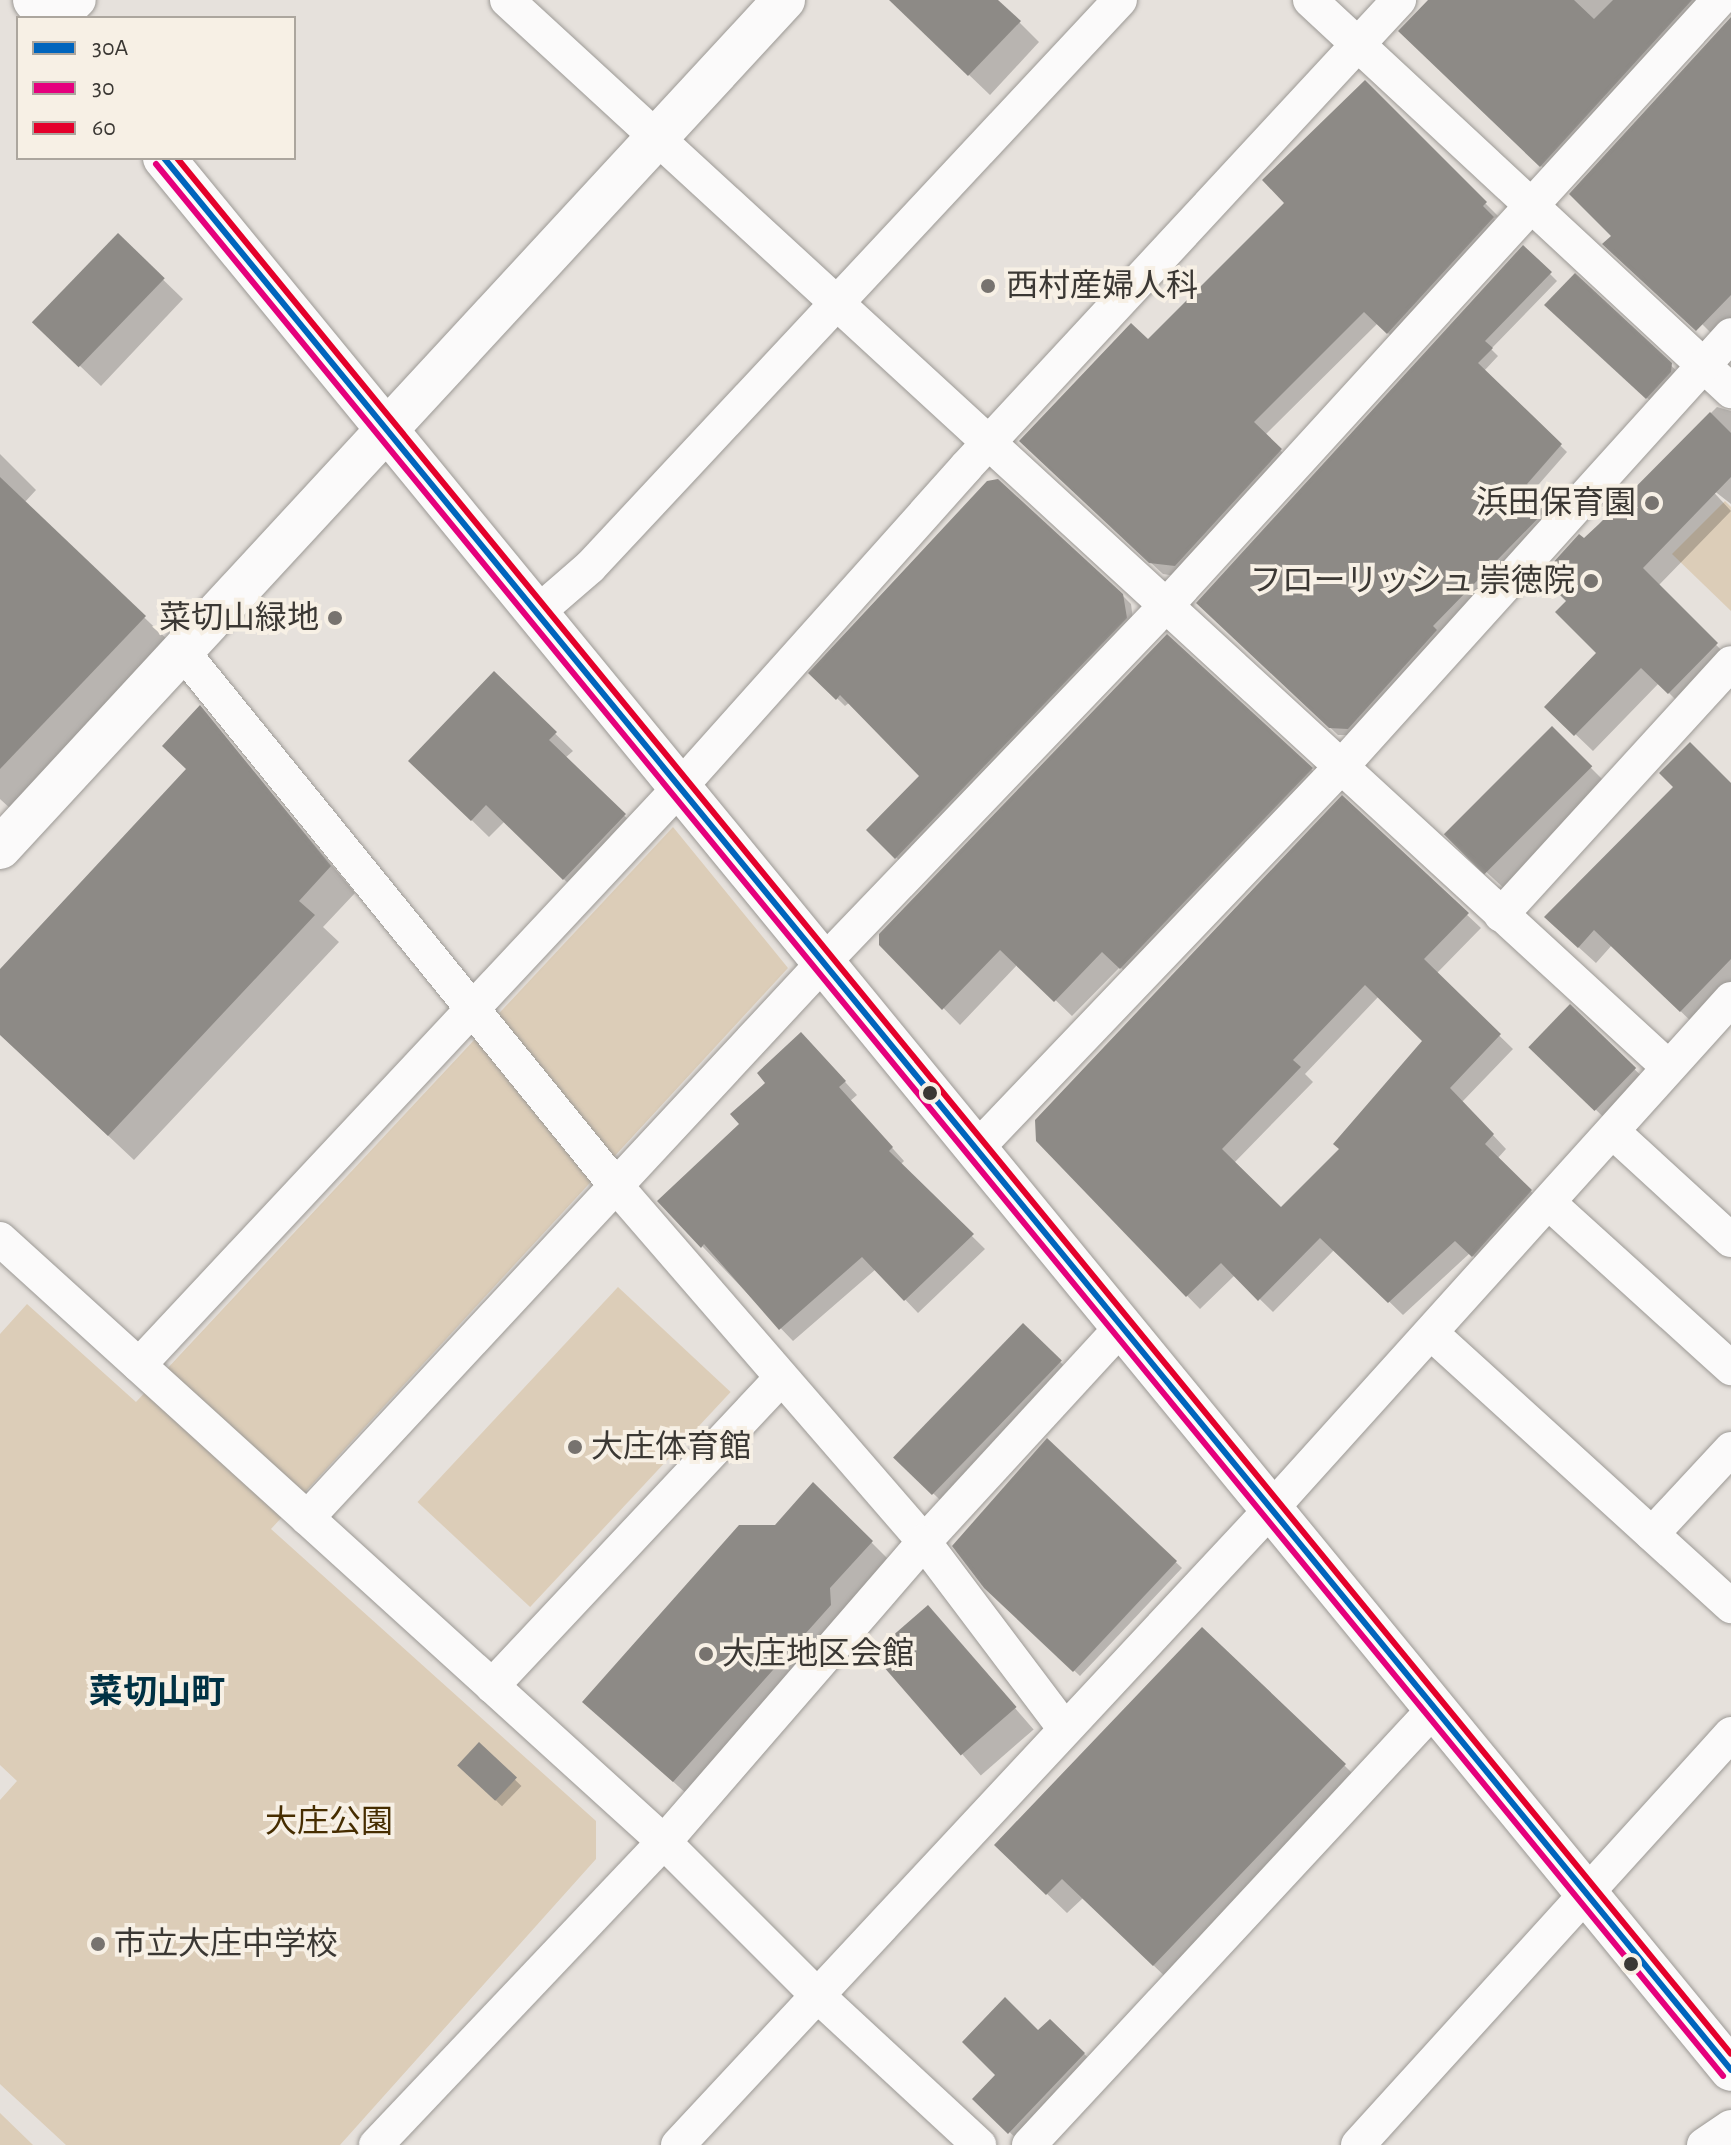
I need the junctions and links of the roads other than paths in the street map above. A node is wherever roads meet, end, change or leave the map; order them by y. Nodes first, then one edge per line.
1 (34, 0) edge
2 (79, 0) edge
3 (507, 0) edge
4 (784, 0) edge
5 (1120, 0) edge
6 (1310, 0) edge
7 (1399, 0) edge
8 (1719, 0) edge
9 (47, 16) edge
10 (63, 16) edge
11 (1359, 45) junction
12 (657, 138) junction
13 (166, 160) edge
14 (1532, 206) junction
15 (835, 304) junction
16 (1731, 335) edge
17 (1703, 365) junction
18 (1731, 391) edge
19 (386, 428) junction
20 (990, 443) junction
21 (1165, 607) junction
22 (538, 612) junction
23 (182, 651) junction
24 (1731, 663) edge
25 (1340, 768) junction
26 (681, 786) junction
27 (0, 848) edge
28 (1501, 915) junction
29 (824, 962) junction
30 (1729, 1005) edge
31 (473, 1007) junction
32 (1668, 1067) junction
33 (1613, 1132) junction
34 (976, 1149) junction
35 (617, 1187) junction
36 (1549, 1203) junction
37 (0, 1239) edge
38 (1731, 1240) edge
39 (1122, 1327) junction
40 (1431, 1333) junction
41 (139, 1365) junction
42 (1731, 1368) edge
43 (779, 1380) junction
44 (1731, 1449) edge
45 (1271, 1509) junction
46 (307, 1518) junction
47 (1652, 1534) junction
48 (924, 1542) junction
49 (1731, 1606) edge
50 (492, 1686) junction
51 (1435, 1708) junction
52 (1065, 1729) junction
53 (1731, 1734) edge
54 (664, 1842) junction
55 (1586, 1893) junction
56 (817, 1995) junction
57 (1731, 2070) edge
58 (1731, 2127) edge
59 (376, 2145) edge
60 (678, 2145) edge
61 (979, 2145) edge
62 (1029, 2145) edge
63 (1358, 2145) edge
64 (1704, 2145) edge

1 - 9 street
2 - 10 street
3 - 12 street
4 - 12 street
5 - 15 street
6 - 11 street
7 - 11 street
8 - 14 street
11 - 14 street
11 - 20 street
12 - 15 street
12 - 19 street
13 - 19 street
14 - 17 street
14 - 21 street
15 - 20 street
15 - 22 street
16 - 17 street
17 - 18 street
17 - 25 street
19 - 22 street
19 - 23 street
20 - 21 street
20 - 26 street
21 - 25 street
21 - 29 street
22 - 26 street
23 - 27 street
23 - 31 street
24 - 28 street
25 - 28 street
25 - 34 street
26 - 29 street
26 - 31 street
28 - 32 street
29 - 34 street
29 - 35 street
30 - 32 street
31 - 35 street
31 - 41 street
32 - 33 street
33 - 36 street
33 - 38 street
34 - 39 street
35 - 43 street
35 - 46 street
36 - 40 street
36 - 42 street
37 - 41 street
39 - 45 street
39 - 48 street
40 - 45 street
40 - 47 street
41 - 46 street
43 - 48 street
43 - 50 street
44 - 47 street
45 - 51 street
45 - 52 street
46 - 50 street
47 - 49 street
48 - 52 street
48 - 54 street
50 - 54 street
51 - 55 street
51 - 62 street
52 - 56 street
53 - 55 street
54 - 56 street
54 - 59 street
55 - 57 street
55 - 63 street
56 - 60 street
56 - 61 street
58 - 64 street

